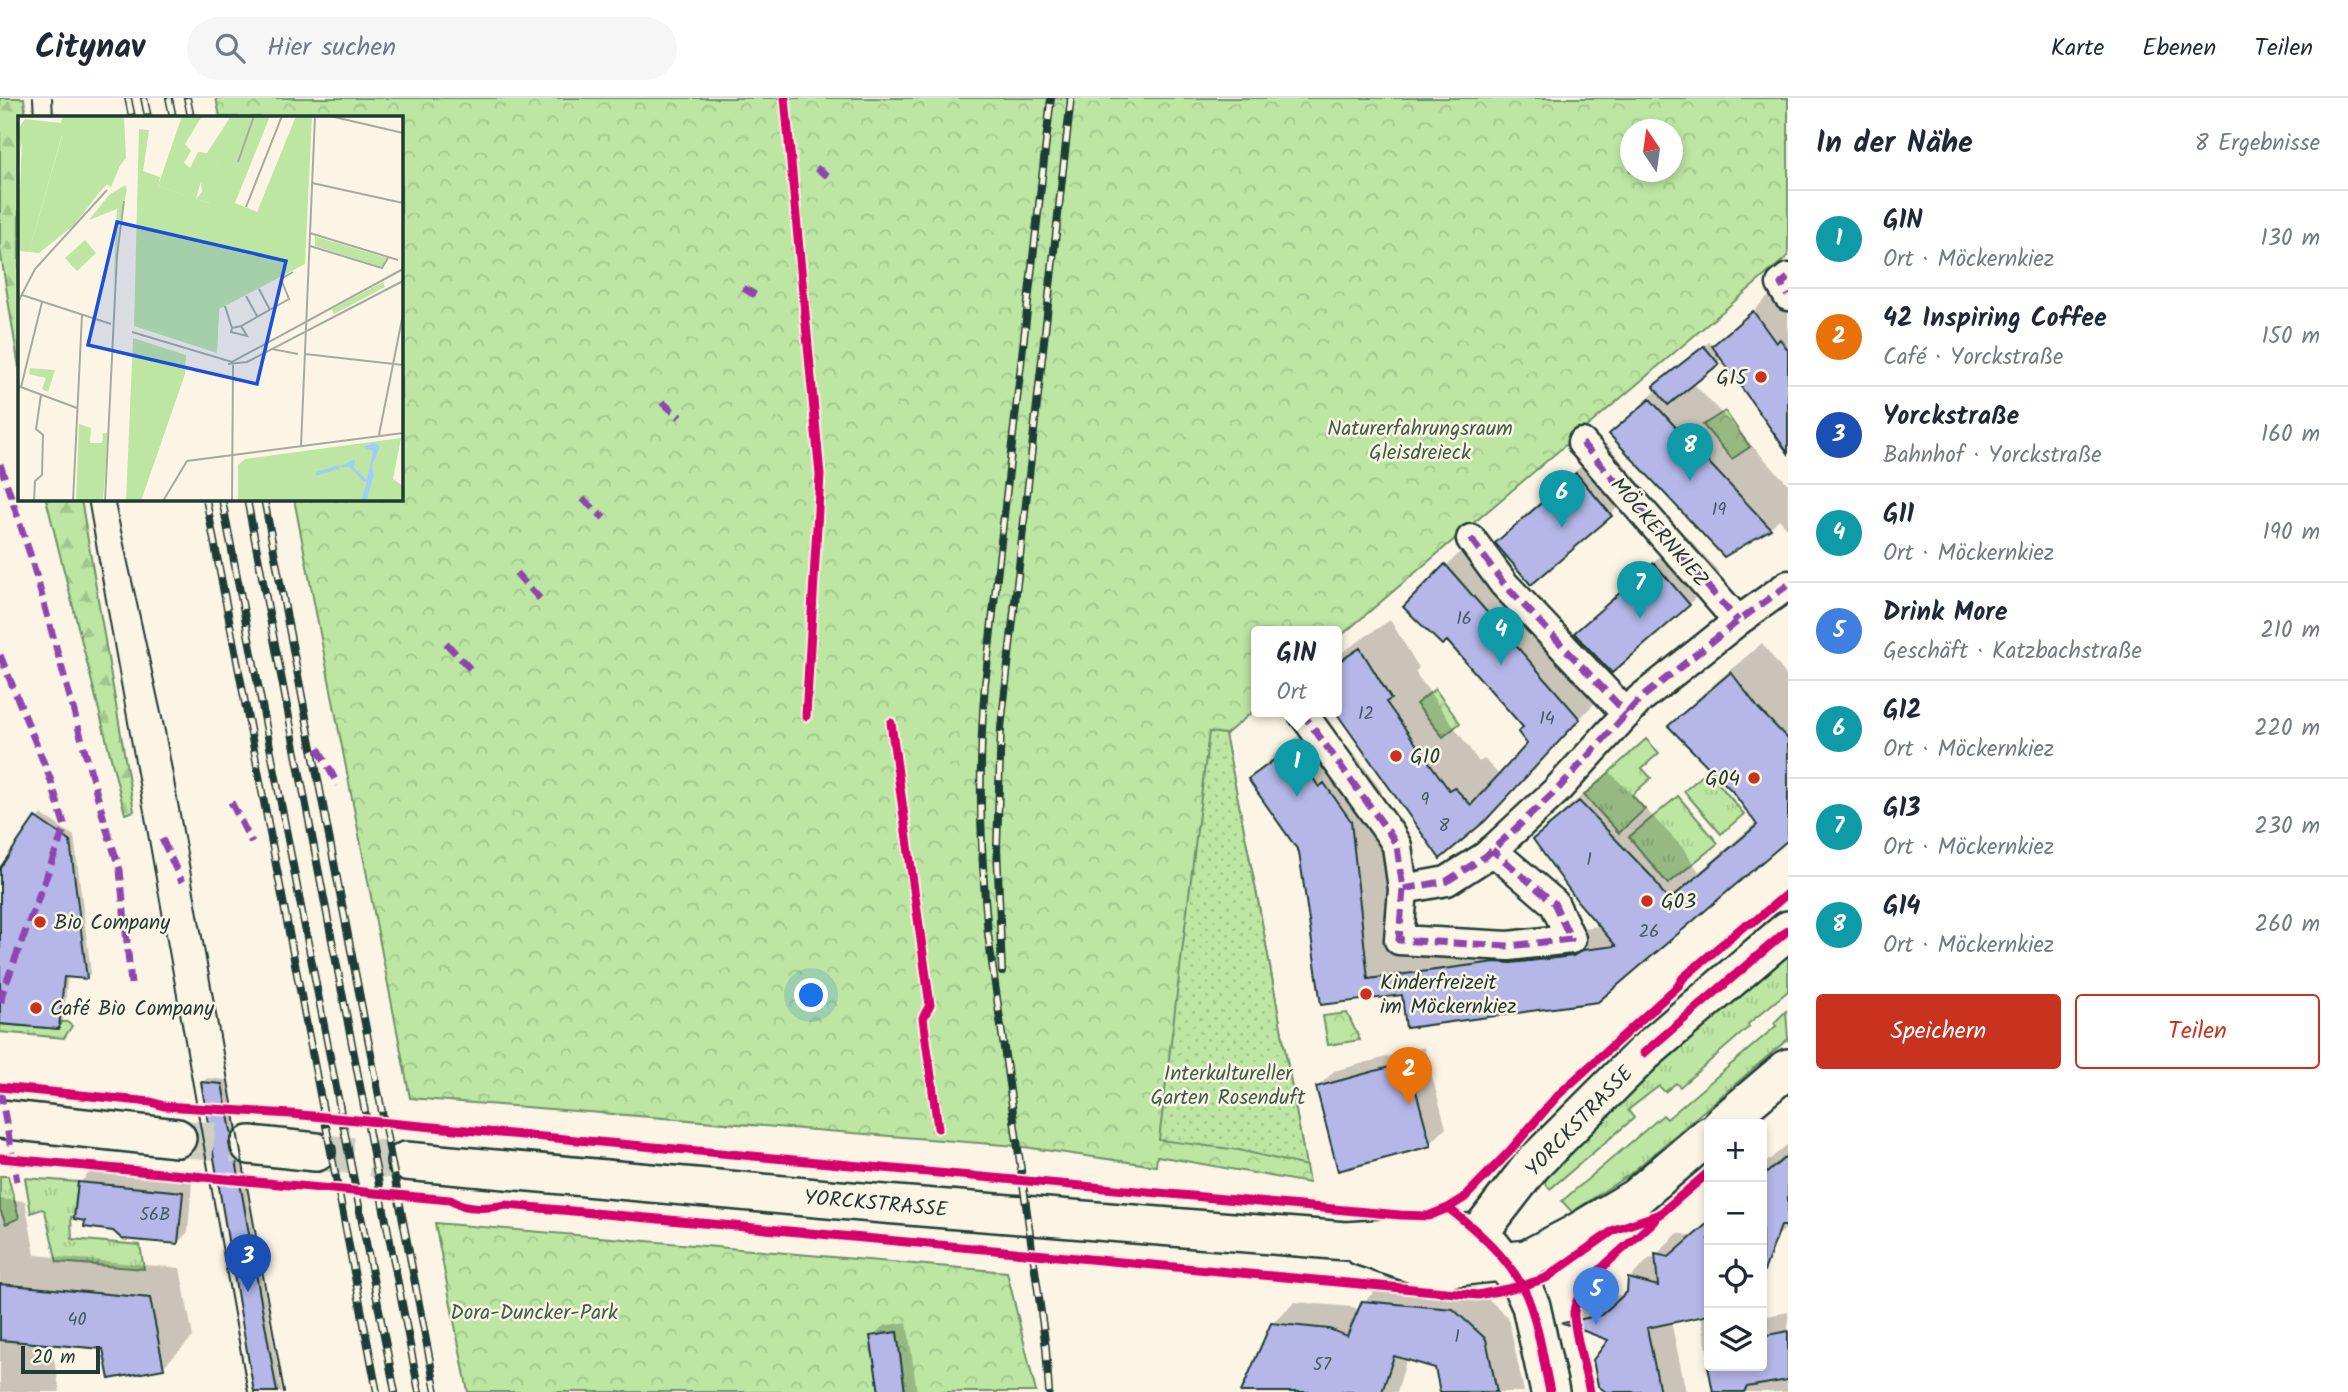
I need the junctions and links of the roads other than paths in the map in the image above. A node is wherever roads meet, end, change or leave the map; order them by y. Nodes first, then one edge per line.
1 (1788, 278) edge
2 (1788, 296) edge
3 (1583, 443) dead end
4 (1471, 539) dead end
5 (1788, 585) edge
6 (1738, 621) junction
7 (1627, 714) junction
8 (1305, 717) edge
9 (1492, 850) junction
10 (1403, 889) junction
11 (1788, 930) edge
12 (1788, 1068) edge
13 (0, 1119) edge
14 (1728, 1119) edge
15 (177, 1138) tunnel mouth
16 (1704, 1139) edge
17 (250, 1145) tunnel mouth
18 (316, 1152) tunnel mouth
19 (406, 1161) tunnel mouth
20 (1480, 1232) junction
21 (1346, 1241) junction
22 (1504, 1263) junction
23 (1550, 1392) edge

1 - 2 street
3 - 6 street, MÖCKERNKIEZ
4 - 7 street
5 - 6 street
6 - 7 street
7 - 9 street
8 - 10 street
9 - 10 street
9 - 10 street
11 - 20 main road, YORCKSTRASSE
12 - 14 main road
13 - 15 main road
16 - 22 main road, YORCKSTRASSE
17 - 18 main road
19 - 21 main road, YORCKSTRASSE
20 - 21 main road, YORCKSTRASSE
20 - 22 main road
21 - 22 main road, YORCKSTRASSE
22 - 23 main road

